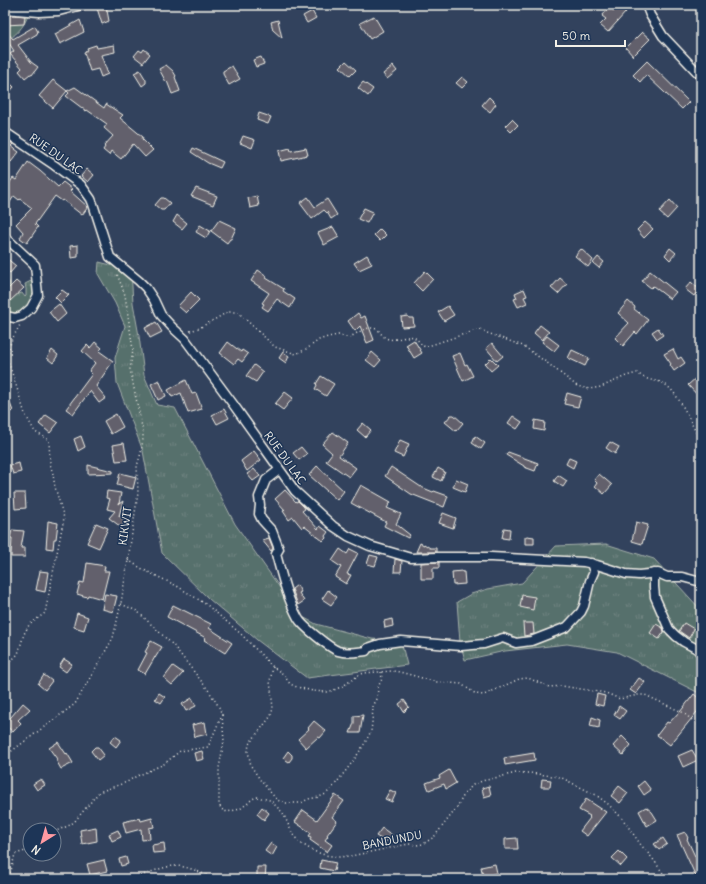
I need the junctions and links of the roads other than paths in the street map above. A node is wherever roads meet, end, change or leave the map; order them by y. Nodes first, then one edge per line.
1 (82, 5) edge
2 (646, 5) edge
3 (5, 9) edge
4 (701, 76) edge
5 (5, 132) edge
6 (5, 237) edge
7 (5, 316) edge
8 (279, 470) junction
9 (591, 563) junction
10 (654, 573) junction
11 (701, 582) edge
12 (701, 653) edge

1 - 3 street
2 - 4 street
5 - 8 street, RUE DU LAC
6 - 7 street
8 - 9 street, RUE DU LAC
8 - 9 street
9 - 10 street, RUE DU LAC
10 - 11 street, RUE DU LAC
10 - 12 street

